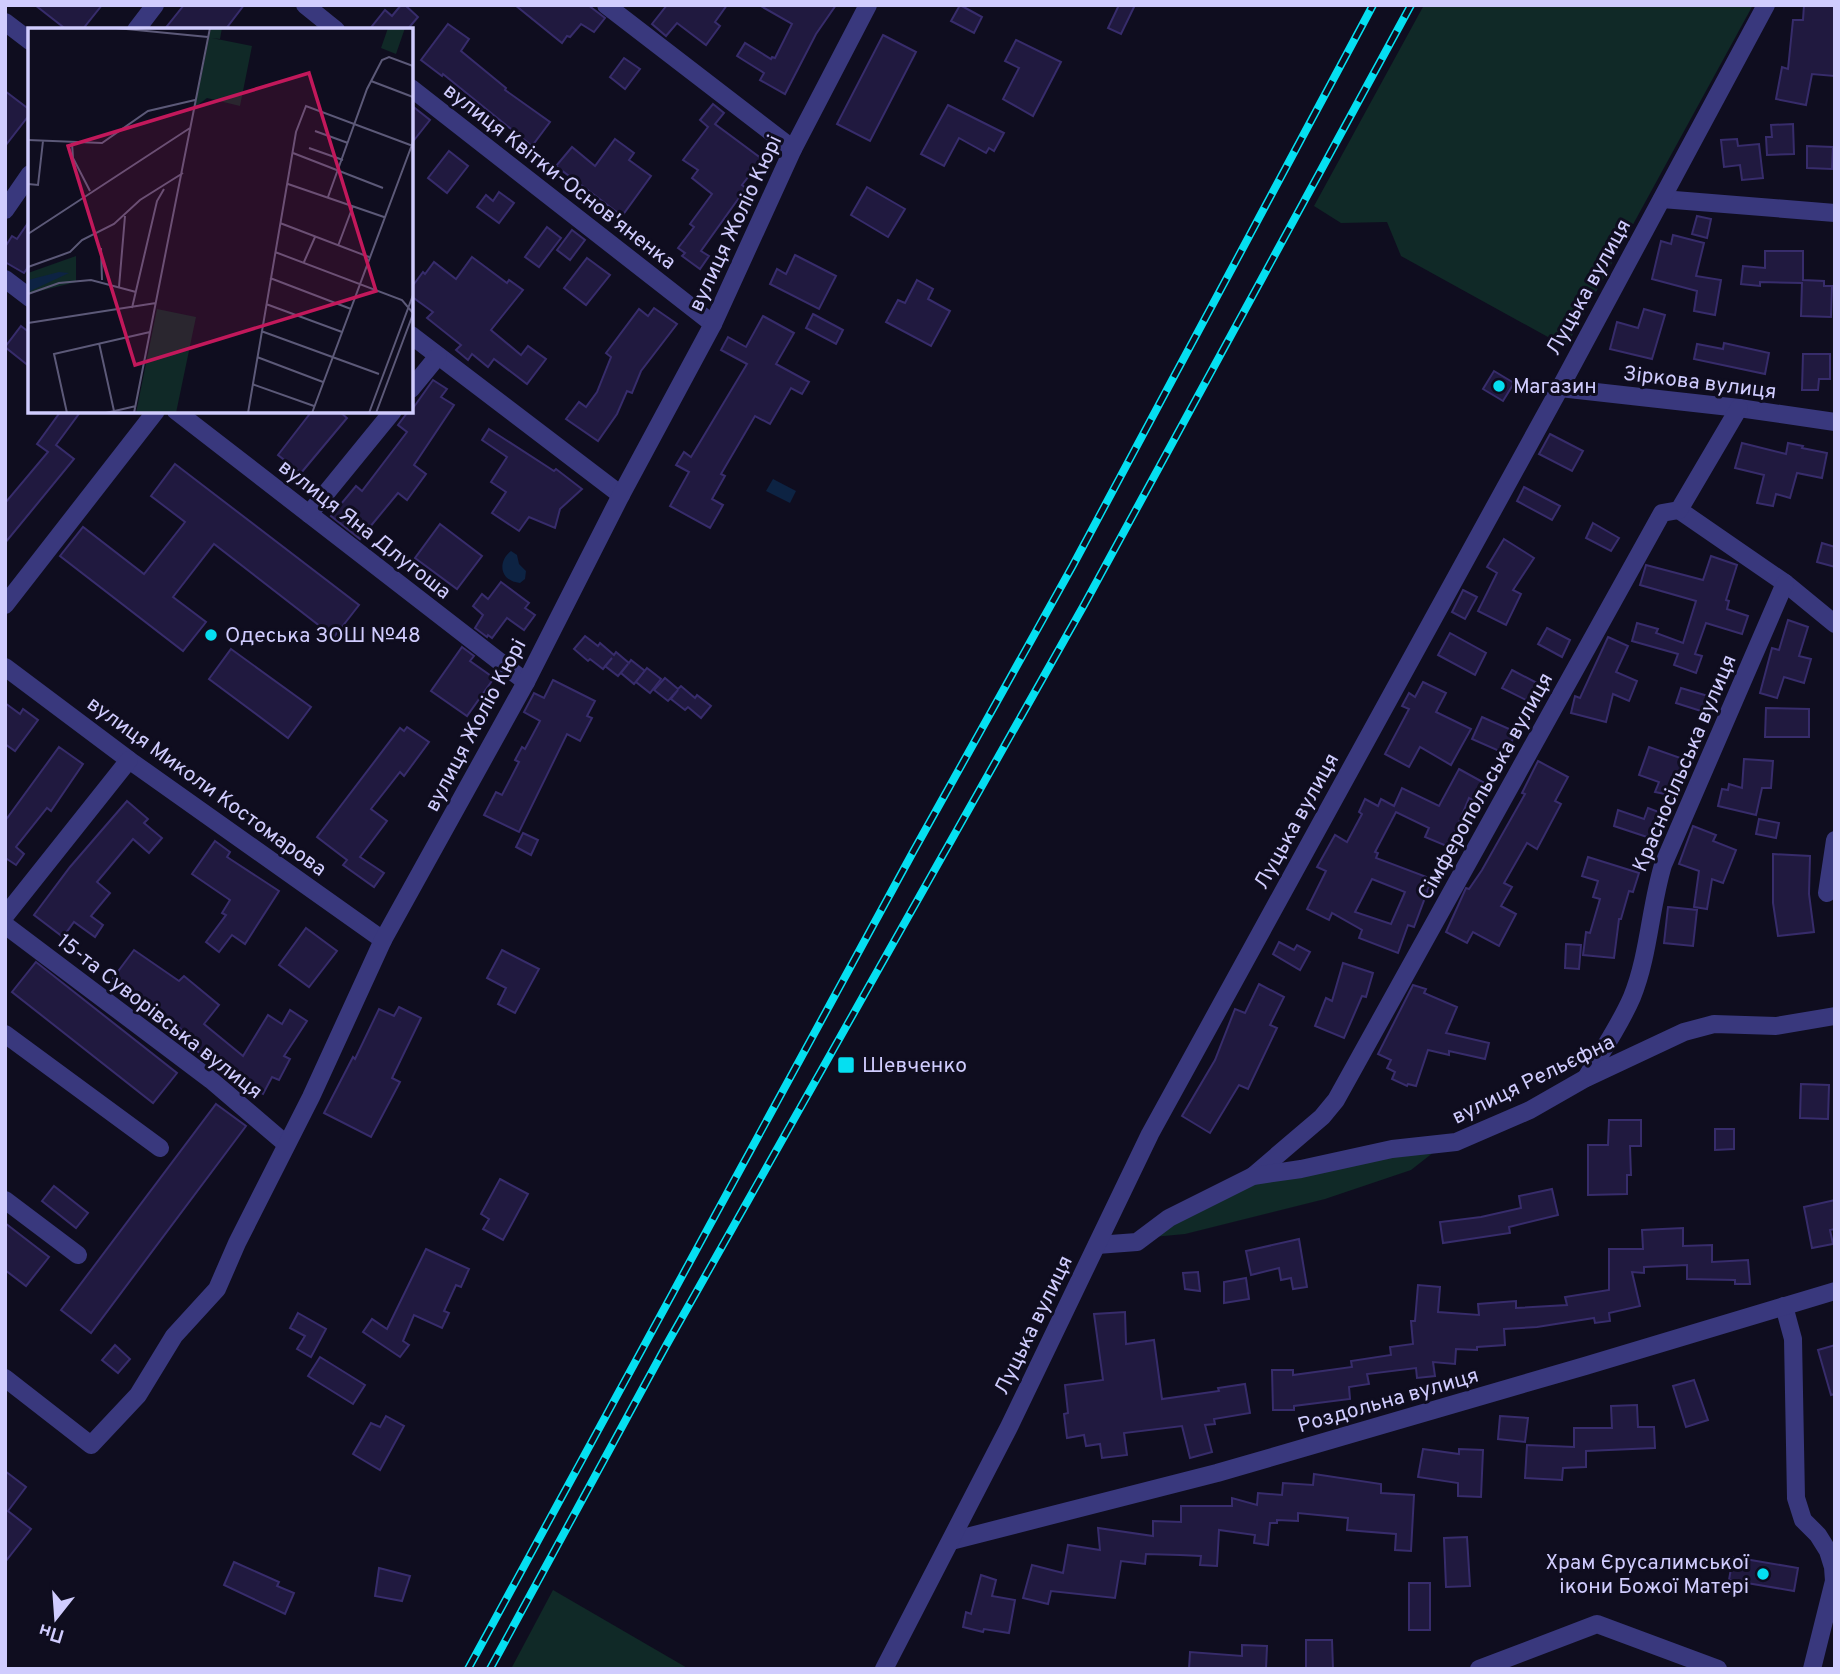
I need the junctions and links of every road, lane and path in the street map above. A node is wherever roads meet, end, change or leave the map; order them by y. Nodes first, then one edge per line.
1 (155, 5) edge
2 (305, 5) edge
3 (606, 5) edge
4 (868, 5) edge
5 (1766, 5) edge
6 (5, 22) edge
7 (138, 28) edge
8 (334, 28) edge
9 (28, 39) edge
10 (413, 91) edge
11 (793, 149) junction
12 (28, 177) edge
13 (1662, 198) junction
14 (5, 210) edge
15 (1835, 213) edge
16 (5, 279) edge
17 (28, 296) edge
18 (713, 324) junction
19 (413, 337) edge
20 (438, 356) junction
21 (413, 386) edge
22 (1560, 388) junction
23 (1739, 408) junction
24 (154, 413) edge
25 (179, 413) edge
26 (391, 413) edge
27 (1835, 422) edge
28 (621, 495) junction
29 (1679, 510) junction
30 (309, 514) junction
31 (1785, 583) junction
32 (5, 605) edge
33 (1835, 624) edge
34 (5, 667) edge
35 (526, 682) junction
36 (130, 760) junction
37 (1835, 840) edge
38 (1828, 893) dead end
39 (5, 916) edge
40 (5, 925) edge
41 (383, 940) junction
42 (1835, 1016) edge
43 (5, 1034) edge
44 (1586, 1078) junction
45 (286, 1144) junction
46 (160, 1148) dead end
47 (1253, 1176) junction
48 (5, 1200) edge
49 (1097, 1245) junction
50 (78, 1255) dead end
51 (1835, 1291) edge
52 (1784, 1306) junction
53 (5, 1378) edge
54 (951, 1541) junction
55 (884, 1669) edge
56 (1479, 1669) edge
57 (1718, 1669) edge
58 (1812, 1669) edge

1 - 7 street
2 - 8 street
3 - 11 street
4 - 11 street, вулиця Жоліо Кюрі
5 - 13 street, Луцька вулиця
6 - 9 street
10 - 18 street, вулиця Квітки-Основ'яненка
11 - 18 street, вулиця Жоліо Кюрі
12 - 14 street
13 - 15 street
13 - 22 street, Луцька вулиця
16 - 17 street
18 - 28 street, вулиця Жоліо Кюрі
19 - 20 street
20 - 21 street
20 - 28 street
22 - 23 street, Зіркова вулиця
22 - 49 street, Луцька вулиця
23 - 27 street, Зіркова вулиця
23 - 29 street, Сімферопольська вулиця
24 - 32 street
25 - 30 street, вулиця Яна Длугоша
26 - 30 street
28 - 35 street, вулиця Жоліо Кюрі
29 - 31 street
29 - 47 street, Сімферопольська вулиця
30 - 35 street, вулиця Яна Длугоша
31 - 33 street
31 - 44 street, Красносільська вулиця
34 - 36 street, вулиця Миколи Костомарова
35 - 41 street, вулиця Жоліо Кюрі
36 - 39 street
36 - 41 street, вулиця Миколи Костомарова
37 - 38 street
40 - 45 street, 15-та Суворівська вулиця
41 - 45 street, вулиця Жоліо Кюрі
42 - 44 street, вулиця Рельєфна
43 - 46 street
44 - 47 street, вулиця Рельєфна
45 - 53 street, вулиця Жоліо Кюрі
47 - 49 street, вулиця Рельєфна
48 - 50 street
49 - 54 street, Луцька вулиця
51 - 52 street, Роздольна вулиця
52 - 54 street, Роздольна вулиця
52 - 58 street
54 - 55 street, Луцька вулиця
56 - 57 street

